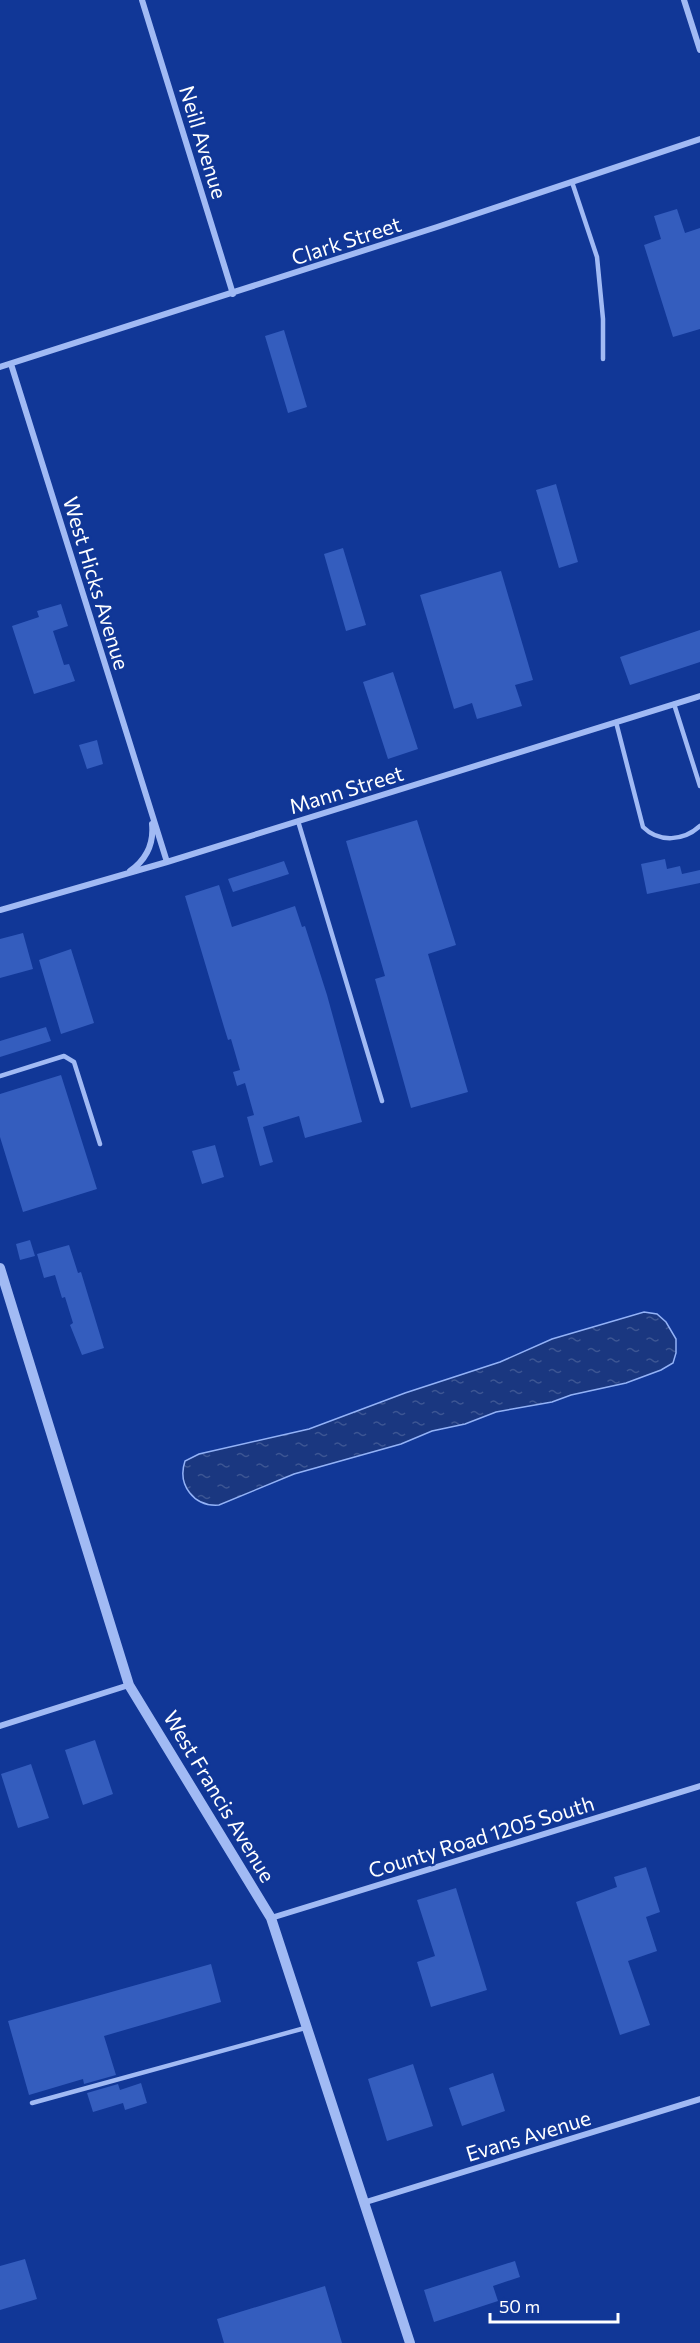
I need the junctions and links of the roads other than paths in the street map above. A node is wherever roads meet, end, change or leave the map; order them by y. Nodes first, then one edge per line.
1 (142, 0) edge
2 (684, 0) edge
3 (700, 50) edge
4 (700, 139) edge
5 (572, 182) junction
6 (233, 294) junction
7 (603, 359) dead end
8 (11, 364) junction
9 (0, 367) edge
10 (700, 696) edge
11 (674, 704) junction
12 (616, 722) junction
13 (700, 786) edge
14 (151, 813) junction
15 (297, 821) junction
16 (700, 826) edge
17 (166, 862) junction
18 (118, 876) junction
19 (0, 910) edge
20 (0, 1076) edge
21 (382, 1101) dead end
22 (100, 1144) dead end
23 (0, 1268) edge
24 (129, 1685) junction
25 (0, 1726) edge
26 (700, 1786) edge
27 (272, 1918) junction
28 (308, 2027) junction
29 (700, 2099) edge
30 (33, 2103) dead end
31 (366, 2202) junction
32 (410, 2343) edge

1 - 6 street, Neill Avenue
2 - 3 street
4 - 5 street, Clark Street
5 - 6 street, Clark Street
5 - 7 lane
6 - 8 street, Clark Street
8 - 9 street, Clark Street
8 - 14 street, West Hicks Avenue
10 - 11 street, Mann Street
11 - 12 street, Mann Street
11 - 13 lane
12 - 15 street, Mann Street
12 - 16 lane
14 - 17 street, West Hicks Avenue
14 - 18 street, West Hicks Avenue
15 - 17 street, Mann Street
15 - 21 lane
17 - 18 street, Mann Street
18 - 19 street, Mann Street
20 - 22 lane
23 - 24 street, West Francis Avenue
24 - 25 street
24 - 27 street, West Francis Avenue
26 - 27 street, County Road 1205 South
27 - 28 street, West Francis Avenue
28 - 30 lane
28 - 31 street, West Francis Avenue
29 - 31 street, Evans Avenue
31 - 32 street, West Francis Avenue

